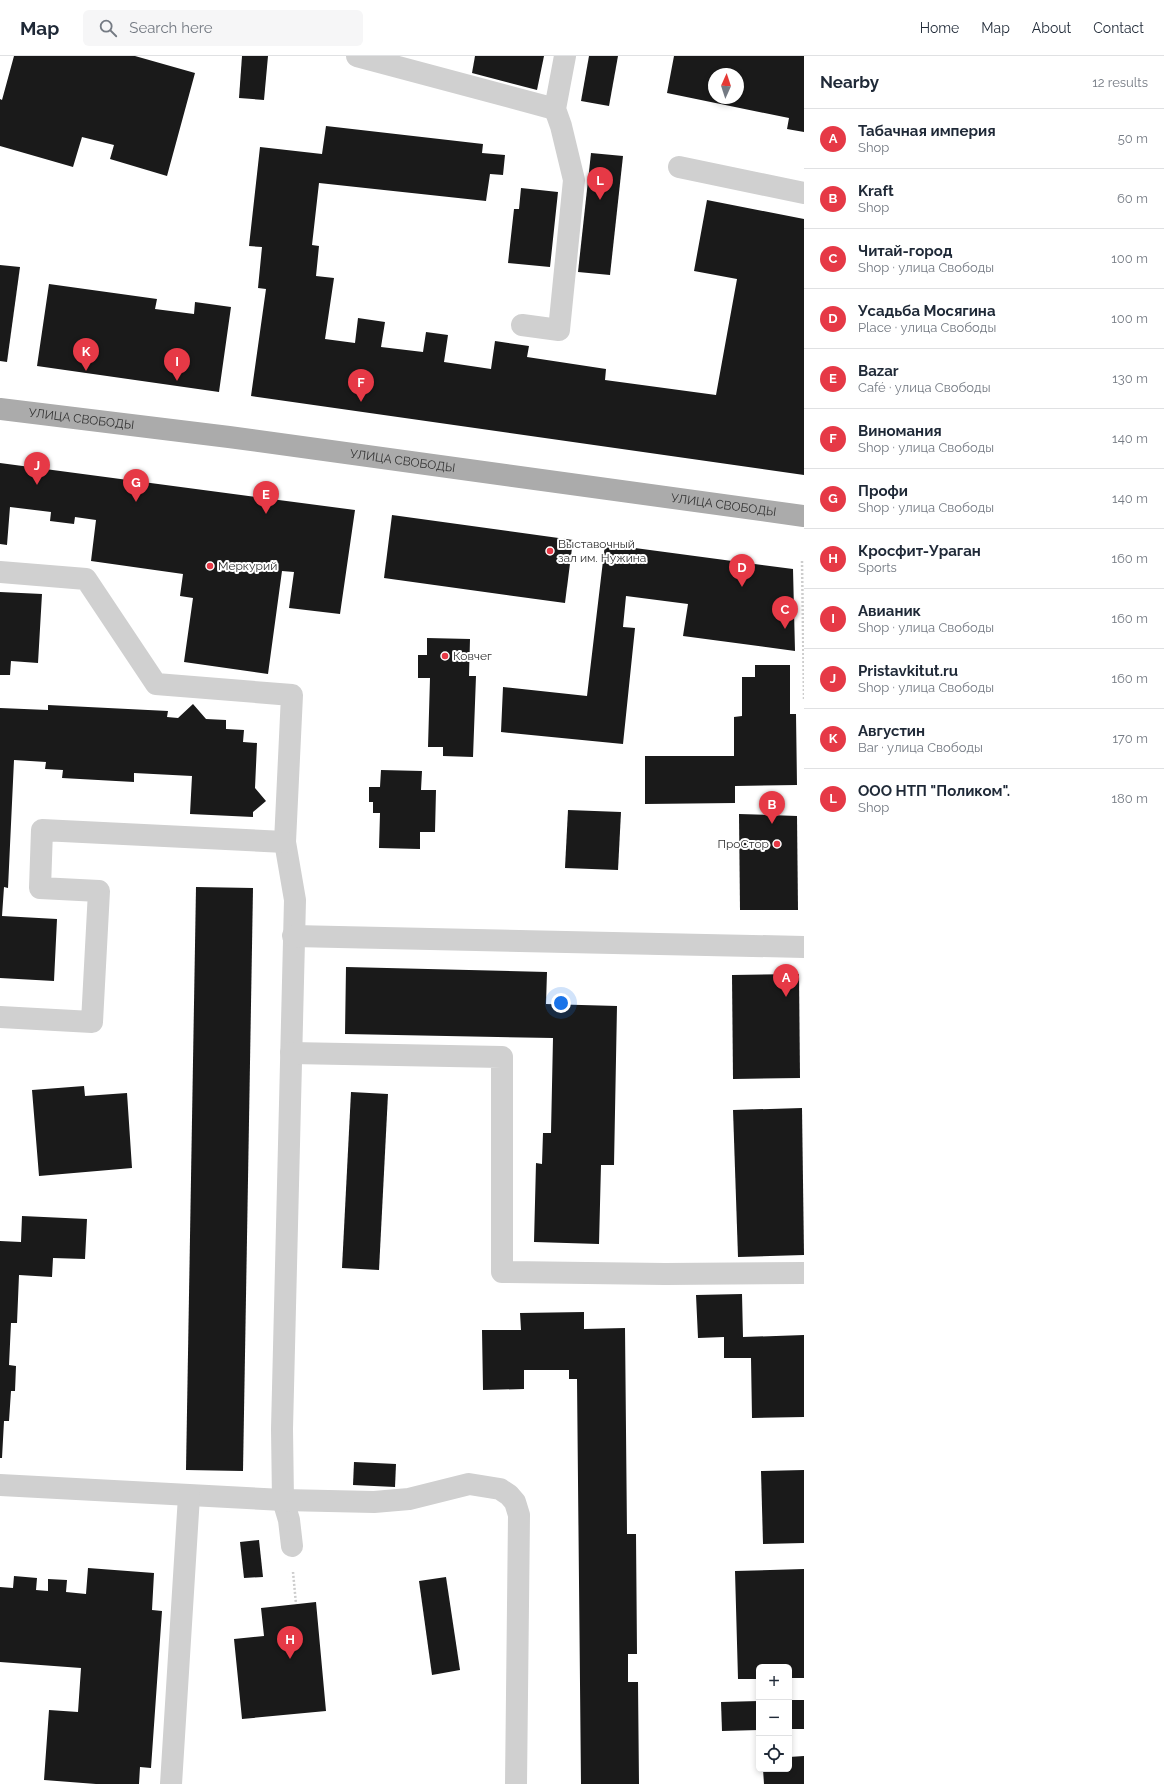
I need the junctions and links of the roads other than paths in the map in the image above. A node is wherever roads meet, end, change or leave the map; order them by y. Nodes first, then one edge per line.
1 (357, 56) edge
2 (565, 56) edge
3 (555, 109) junction
4 (679, 168) dead end
5 (804, 193) edge
6 (522, 325) dead end
7 (0, 409) edge
8 (804, 516) edge
9 (0, 572) edge
10 (285, 842) junction
11 (293, 936) junction
12 (804, 947) edge
13 (0, 1017) edge
14 (291, 1053) junction
15 (804, 1273) edge
16 (0, 1485) edge
17 (189, 1496) junction
18 (283, 1500) junction
19 (292, 1546) road end
20 (171, 1784) edge
21 (516, 1784) edge

1 - 3 street
2 - 3 street
3 - 6 street
4 - 5 street
7 - 8 main road, УЛИЦА СВОБОДЫ
9 - 10 street
10 - 11 street
10 - 13 street
11 - 12 street
11 - 14 street
14 - 15 street
14 - 18 street
16 - 17 street
17 - 18 street
17 - 20 street
18 - 19 street
18 - 21 street

